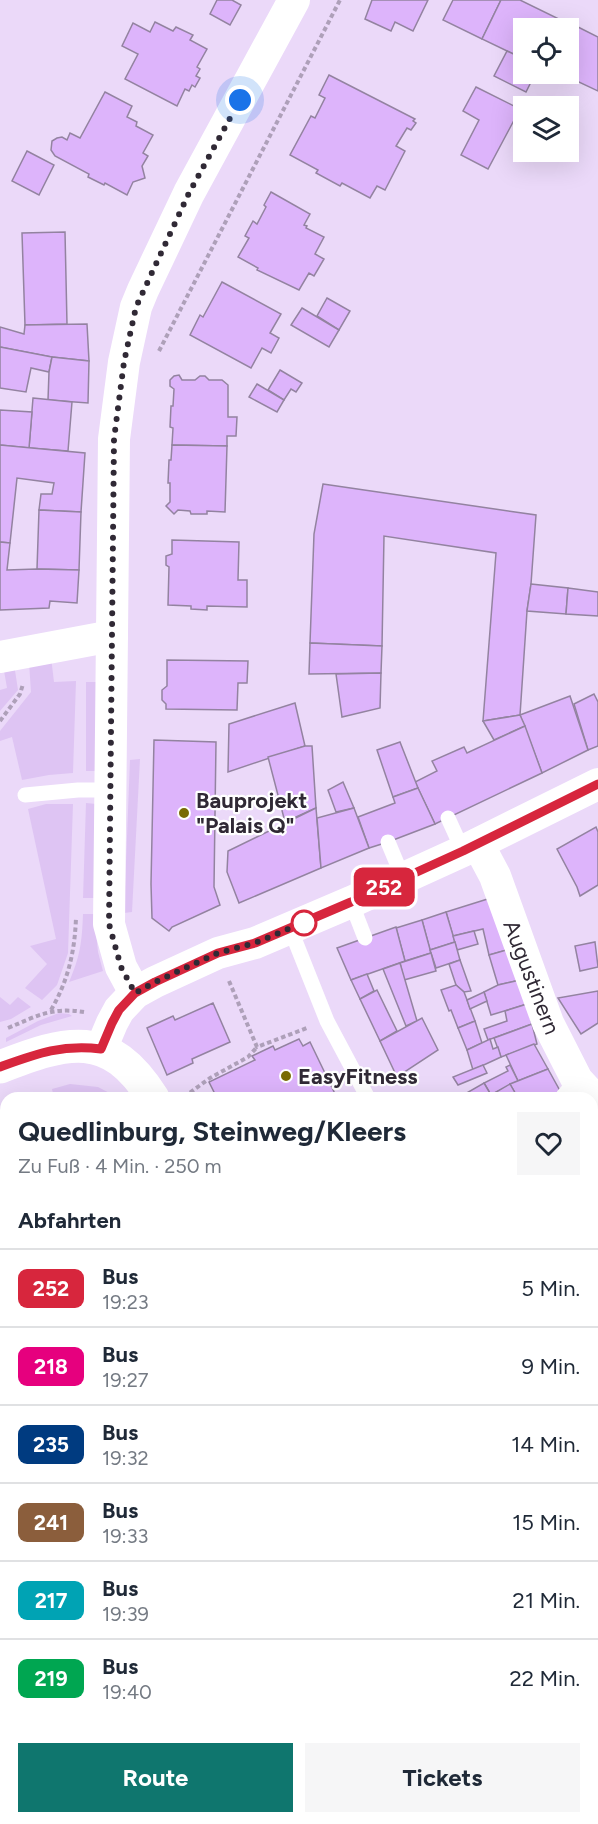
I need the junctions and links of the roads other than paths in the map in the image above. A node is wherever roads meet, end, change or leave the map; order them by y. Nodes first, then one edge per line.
1 (294, 0) edge
2 (112, 636) junction
3 (10, 655) edge
4 (598, 784) edge
5 (109, 790) junction
6 (25, 795) dead end
7 (448, 818) dead end
8 (388, 842) dead end
9 (470, 847) junction
10 (403, 878) junction
11 (351, 902) junction
12 (290, 928) junction
13 (365, 938) dead end
14 (135, 993) junction
15 (101, 1049) junction
16 (0, 1067) edge
17 (149, 1092) edge
18 (365, 1092) edge
19 (578, 1092) edge

1 - 2 street
2 - 3 street
2 - 5 street
4 - 9 street
5 - 6 lane
5 - 14 street
7 - 9 lane
8 - 10 lane
9 - 10 street
9 - 19 street, Augustinern
10 - 11 street
11 - 12 street
11 - 13 lane
12 - 14 street
12 - 18 lane
14 - 15 street
15 - 16 main road
15 - 17 main road

